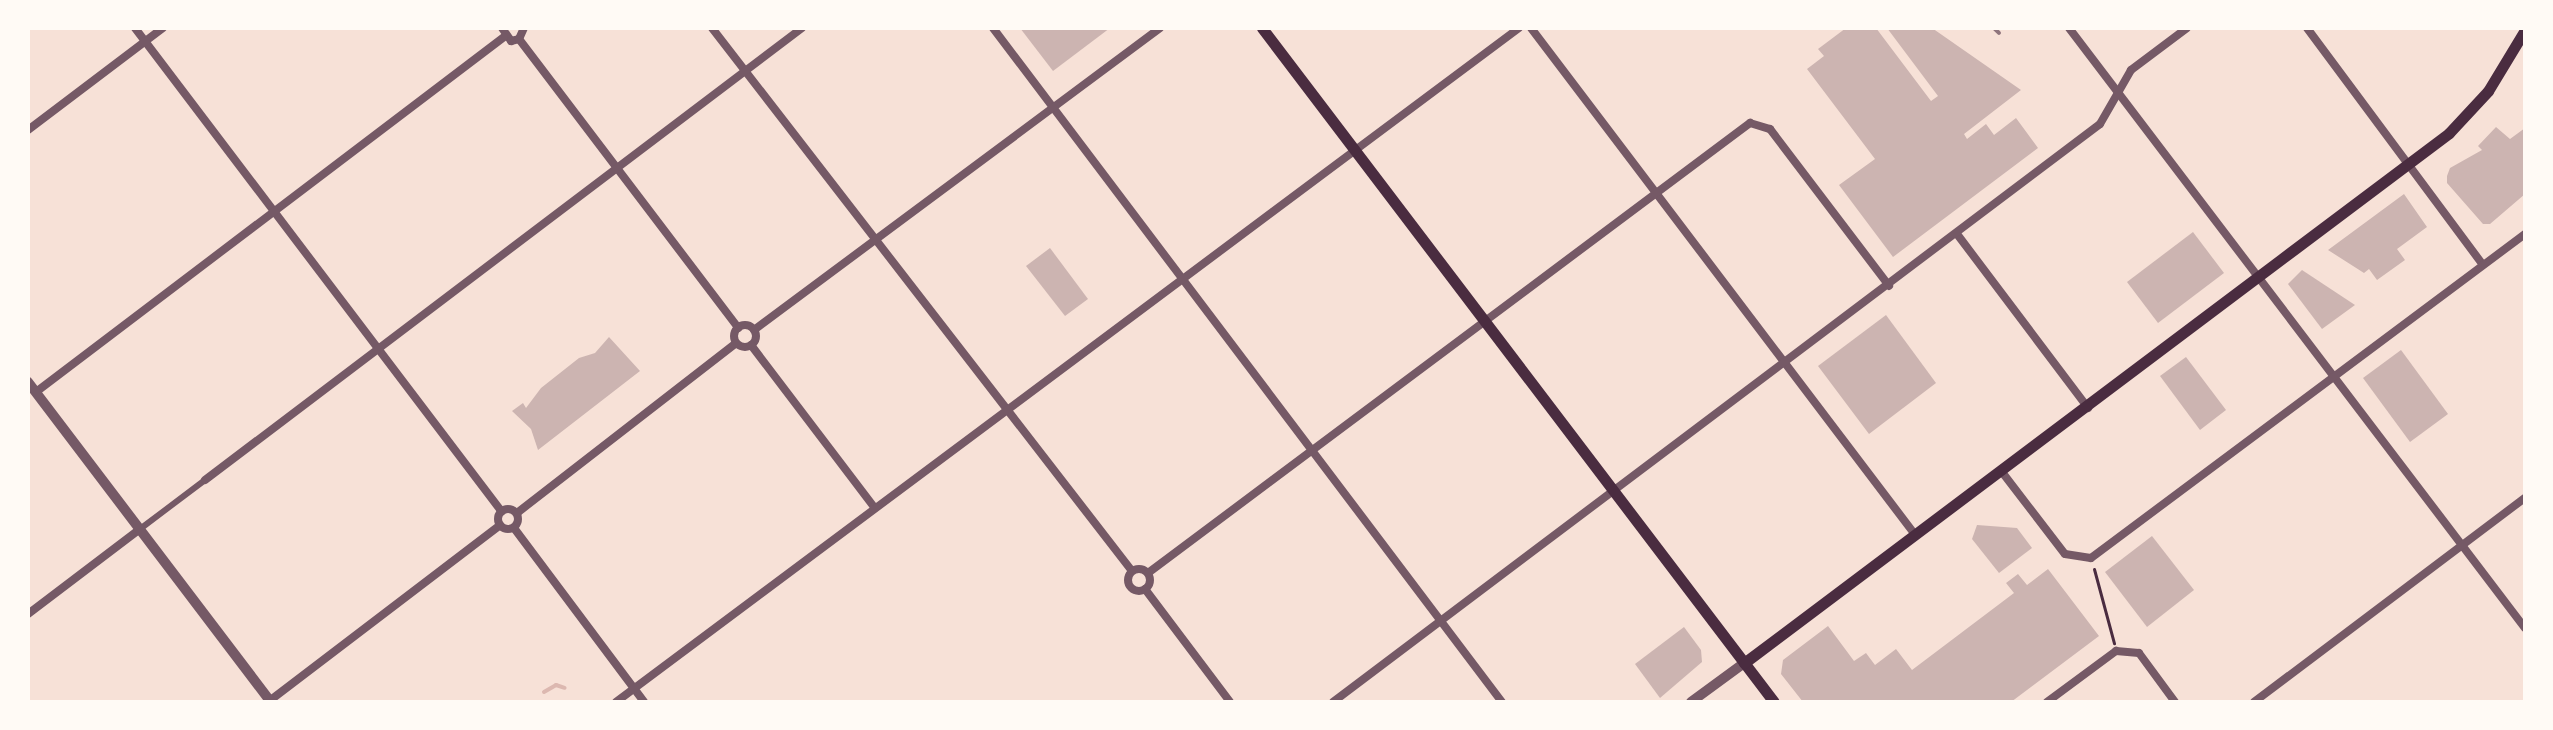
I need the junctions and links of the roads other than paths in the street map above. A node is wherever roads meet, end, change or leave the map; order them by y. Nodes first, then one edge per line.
1 (135, 28) edge
2 (163, 28) edge
3 (524, 28) edge
4 (712, 28) edge
5 (802, 28) edge
6 (993, 28) edge
7 (1160, 28) edge
8 (1262, 28) edge
9 (1519, 28) edge
10 (1531, 28) edge
11 (2069, 28) edge
12 (2187, 28) edge
13 (2307, 28) edge
14 (2525, 30) edge
15 (503, 32) edge
16 (519, 39) junction
17 (145, 41) junction
18 (746, 71) junction
19 (2118, 92) junction
20 (1054, 108) junction
21 (28, 130) edge
22 (1356, 150) junction
23 (2408, 165) junction
24 (615, 167) junction
25 (1655, 192) junction
26 (275, 211) junction
27 (1957, 234) junction
28 (2525, 234) edge
29 (875, 240) junction
30 (2483, 265) junction
31 (2258, 277) junction
32 (1183, 280) junction
33 (1889, 286) junction
34 (1485, 320) junction
35 (738, 328) junction
36 (754, 330) junction
37 (736, 343) junction
38 (751, 345) junction
39 (377, 347) junction
40 (1785, 364) junction
41 (2332, 374) junction
42 (28, 382) edge
43 (36, 392) junction
44 (2088, 408) junction
45 (1006, 409) junction
46 (1311, 449) junction
47 (2002, 472) junction
48 (205, 480) joint
49 (1614, 491) junction
50 (2525, 498) edge
51 (874, 507) junction
52 (502, 512) junction
53 (517, 513) junction
54 (500, 525) junction
55 (514, 528) junction
56 (140, 529) junction
57 (1916, 536) junction
58 (2462, 545) junction
59 (1132, 571) junction
60 (1148, 573) junction
61 (1145, 589) junction
62 (28, 614) edge
63 (1442, 620) junction
64 (2525, 628) edge
65 (1744, 663) junction
66 (635, 688) junction
67 (270, 701) edge
68 (616, 702) edge
69 (644, 702) edge
70 (1230, 702) edge
71 (1333, 702) edge
72 (1502, 702) edge
73 (1691, 702) edge
74 (1774, 702) edge
75 (2047, 702) edge
76 (2175, 702) edge
77 (2254, 702) edge

1 - 17 street
2 - 17 street
3 - 16 street
4 - 18 street
5 - 18 street
6 - 20 street
7 - 20 street
8 - 22 main road
9 - 22 street
10 - 25 street
11 - 19 street
12 - 19 street
13 - 23 street
14 - 23 main road
15 - 16 street
15 - 26 street
16 - 24 street
17 - 21 street
17 - 26 street
18 - 24 street
18 - 29 street
19 - 27 street
19 - 31 street
20 - 29 street
20 - 32 street
22 - 32 street
22 - 34 main road
23 - 30 street
23 - 31 main road
24 - 35 street
24 - 39 street
25 - 33 street
25 - 34 street
25 - 40 street
26 - 39 street
26 - 43 street
27 - 33 street
27 - 44 street
28 - 30 street
29 - 36 street
29 - 45 street
30 - 41 street
31 - 41 street
31 - 44 main road
32 - 45 street
32 - 46 street
33 - 40 street
34 - 46 street
34 - 49 main road
35 - 36 street
35 - 37 street
36 - 38 street
37 - 38 street
37 - 53 street
38 - 51 street
39 - 48 street
39 - 52 street
40 - 49 street
40 - 57 street
41 - 47 street
41 - 58 street
42 - 43 street
43 - 56 street
44 - 47 main road
45 - 51 street
45 - 59 street
46 - 60 street
46 - 63 street
47 - 57 main road
48 - 56 street
49 - 63 street
49 - 65 main road
50 - 58 street
51 - 66 street
52 - 53 street
52 - 54 street
53 - 55 street
54 - 55 street
54 - 67 street
55 - 66 street
56 - 62 street
56 - 67 street
57 - 65 main road
58 - 64 street
58 - 77 street
59 - 60 street
59 - 61 street
60 - 61 street
61 - 70 street
63 - 71 street
63 - 72 street
65 - 73 street
65 - 74 main road
66 - 68 street
66 - 69 street
75 - 76 street

